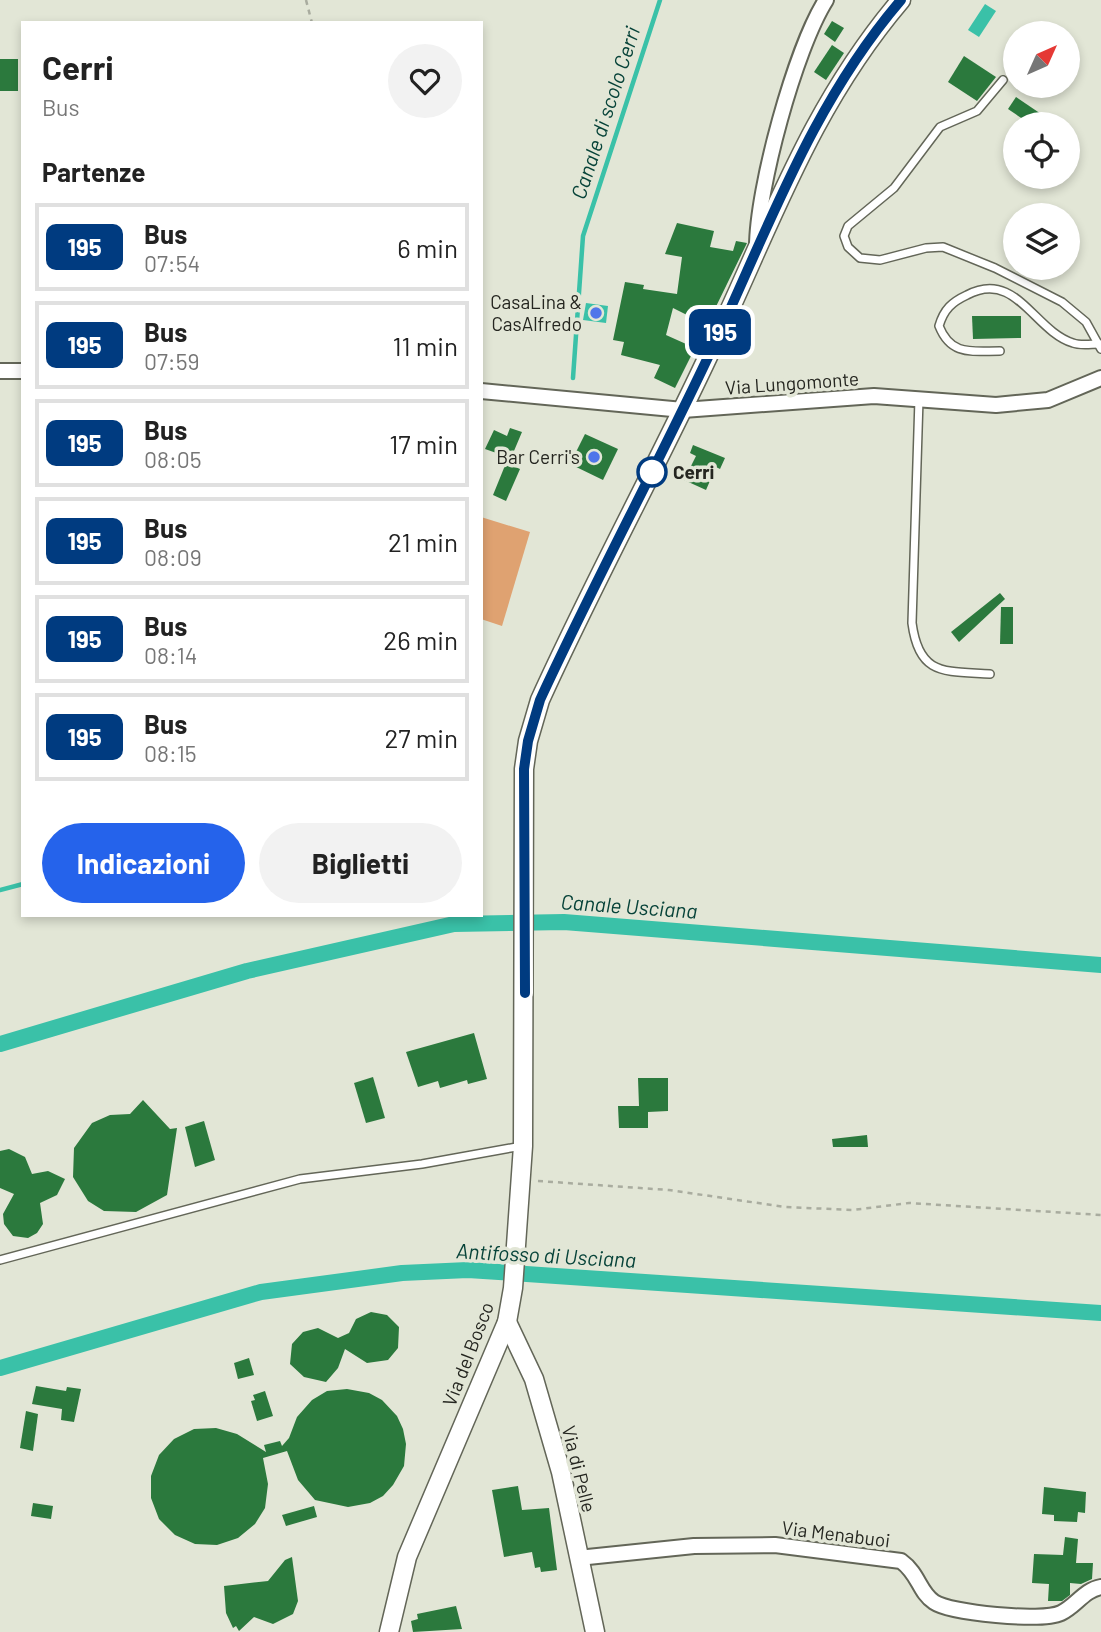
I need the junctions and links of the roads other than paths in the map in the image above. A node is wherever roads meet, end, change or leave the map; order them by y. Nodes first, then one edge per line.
1 (826, 0) edge
2 (901, 0) edge
3 (1003, 80) dead end
4 (757, 248) junction
5 (1100, 347) edge
6 (1000, 351) dead end
7 (0, 371) edge
8 (21, 371) edge
9 (1101, 378) edge
10 (483, 391) edge
11 (919, 398) junction
12 (683, 410) junction
13 (990, 674) dead end
14 (523, 1146) junction
15 (0, 1260) edge
16 (507, 1322) junction
17 (578, 1558) junction
18 (1101, 1587) edge
19 (389, 1632) edge
20 (595, 1632) edge

1 - 4 street
2 - 4 street, Via del Bosco
3 - 5 lane
4 - 12 street, Via del Bosco
5 - 6 lane
7 - 8 street
9 - 11 street, Via Lungomonte
10 - 12 street, Via Lungomonte
11 - 12 street, Via Lungomonte
11 - 13 lane
12 - 14 street, Via del Bosco
14 - 15 lane
14 - 16 street, Via del Bosco
16 - 17 street, Via di Pelle
16 - 19 street, Via del Bosco
17 - 18 street, Via Menabuoi
17 - 20 street, Via di Pelle

